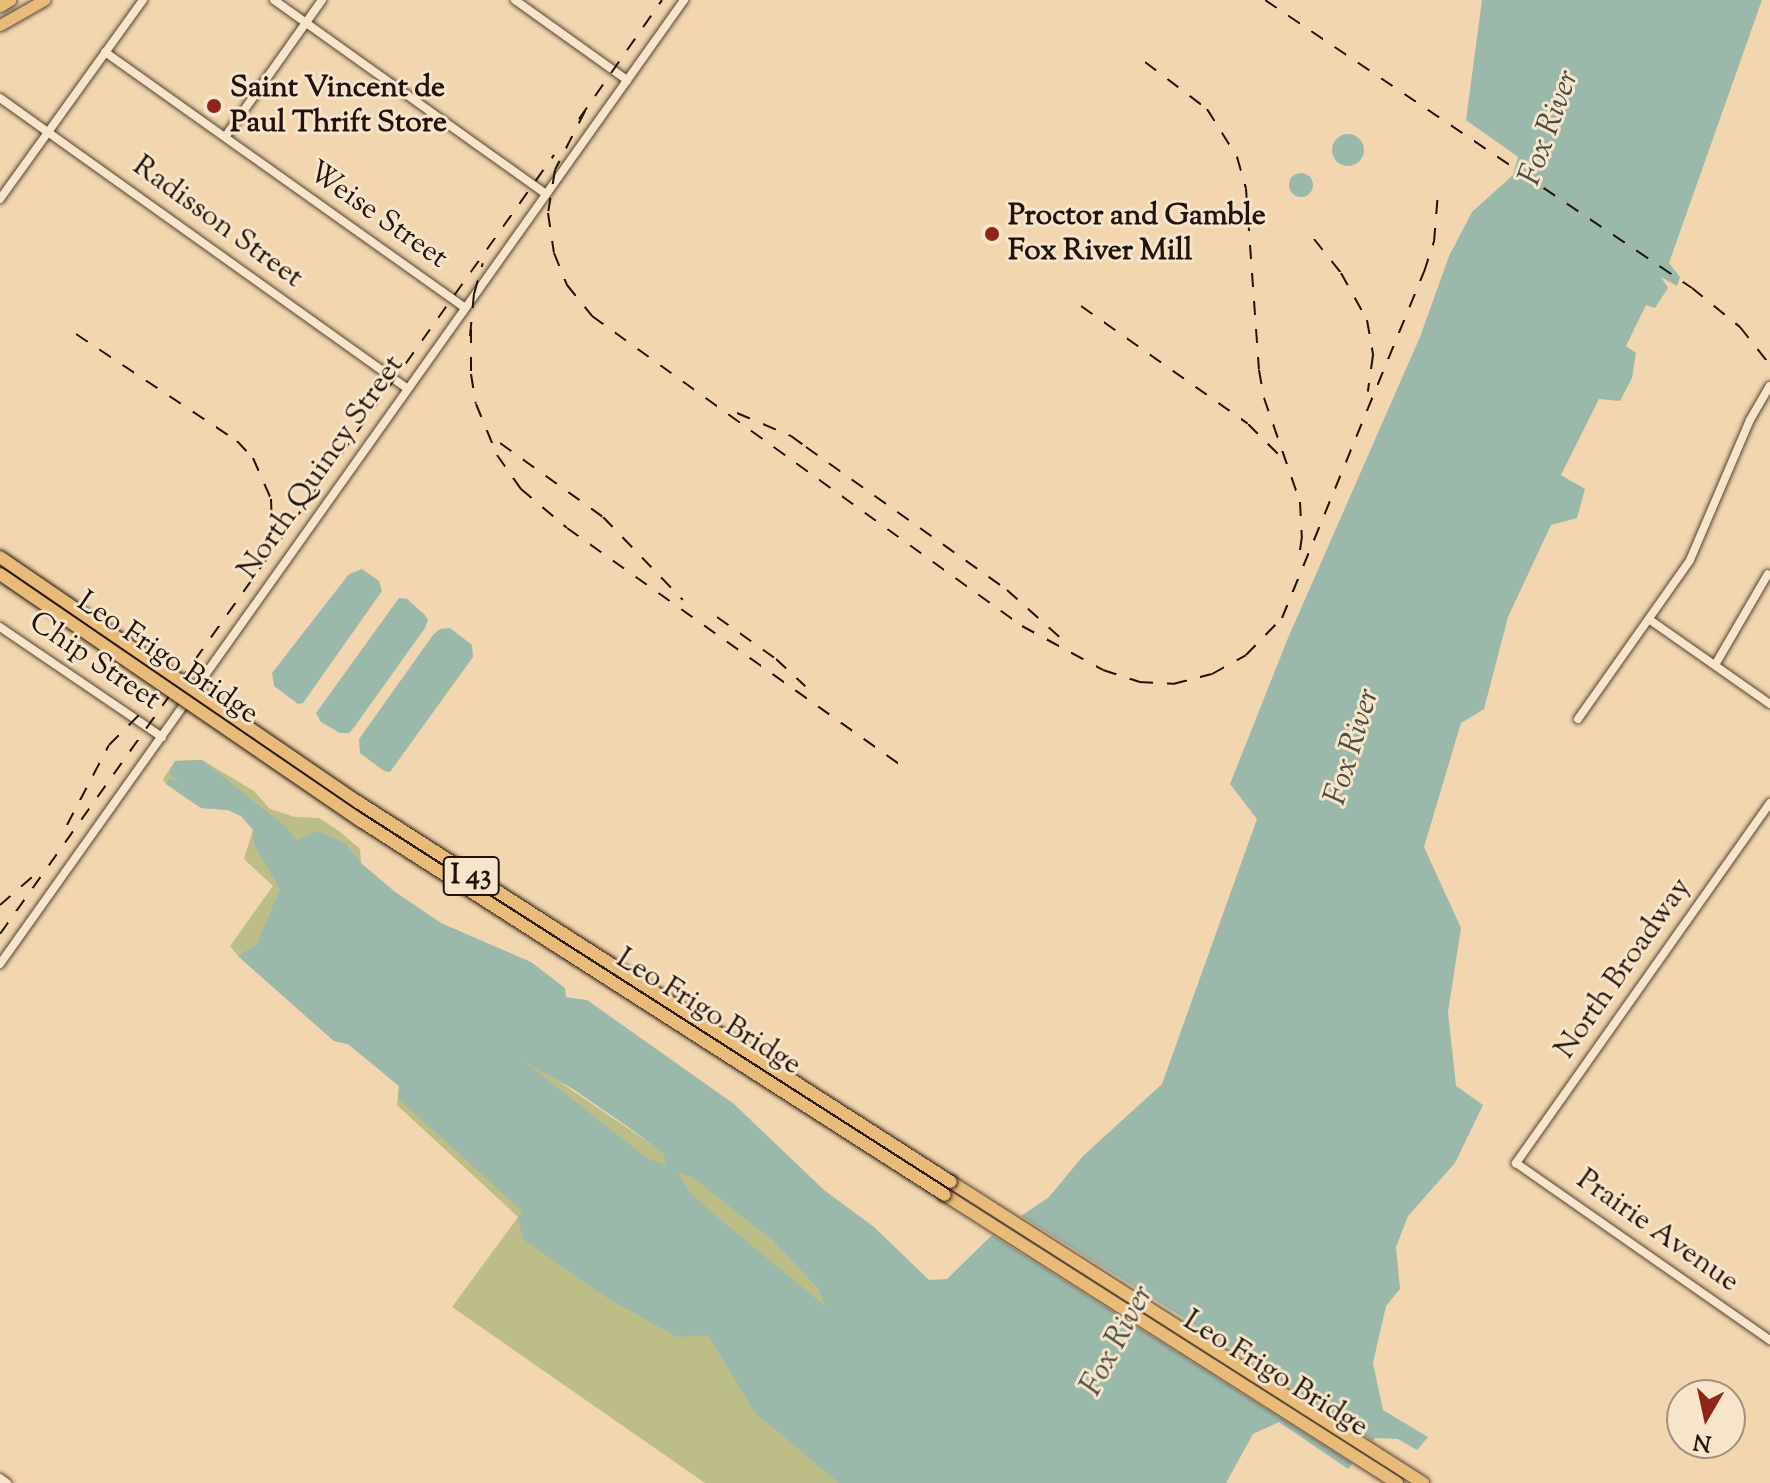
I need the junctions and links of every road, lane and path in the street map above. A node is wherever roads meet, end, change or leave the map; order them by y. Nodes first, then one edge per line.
1 (10, 0) edge
2 (44, 0) edge
3 (143, 0) edge
4 (274, 0) edge
5 (322, 0) edge
6 (515, 0) edge
7 (684, 0) edge
8 (0, 6) edge
9 (306, 23) junction
10 (0, 25) edge
11 (105, 52) junction
12 (627, 80) junction
13 (0, 98) edge
14 (48, 131) junction
15 (225, 137) junction
16 (546, 194) junction
17 (0, 199) edge
18 (465, 308) junction
19 (1770, 386) edge
20 (406, 388) junction
21 (0, 557) edge
22 (0, 574) edge
23 (1768, 574) edge
24 (1650, 620) junction
25 (0, 627) edge
26 (1715, 665) junction
27 (1770, 704) edge
28 (1578, 719) dead end
29 (162, 737) junction
30 (1770, 803) edge
31 (0, 964) edge
32 (1516, 1163) joint
33 (1770, 1340) edge
34 (0, 1478) edge
35 (7, 1483) edge
36 (1397, 1483) edge
37 (1423, 1483) edge

1 - 8 main road
2 - 10 main road
3 - 11 street
4 - 9 street
5 - 9 street
6 - 12 street
7 - 12 street, North Quincy Street
9 - 15 street
9 - 16 street
11 - 14 street
11 - 15 street, Weise Street
12 - 16 street, North Quincy Street
13 - 14 street, Radisson Street
14 - 17 street
14 - 20 street, Radisson Street
15 - 18 street, Weise Street
16 - 18 street, North Quincy Street
18 - 20 street, North Quincy Street
19 - 24 street
20 - 29 street, North Quincy Street
21 - 37 highway, I 43, bridge
22 - 36 highway, Leo Frigo Bridge / I 43, bridge
23 - 26 street
24 - 26 street
24 - 28 street
25 - 29 street, Chip Street
26 - 27 street
29 - 31 street, North Quincy Street
30 - 32 street, North Broadway
32 - 33 street, Prairie Avenue
34 - 35 street

